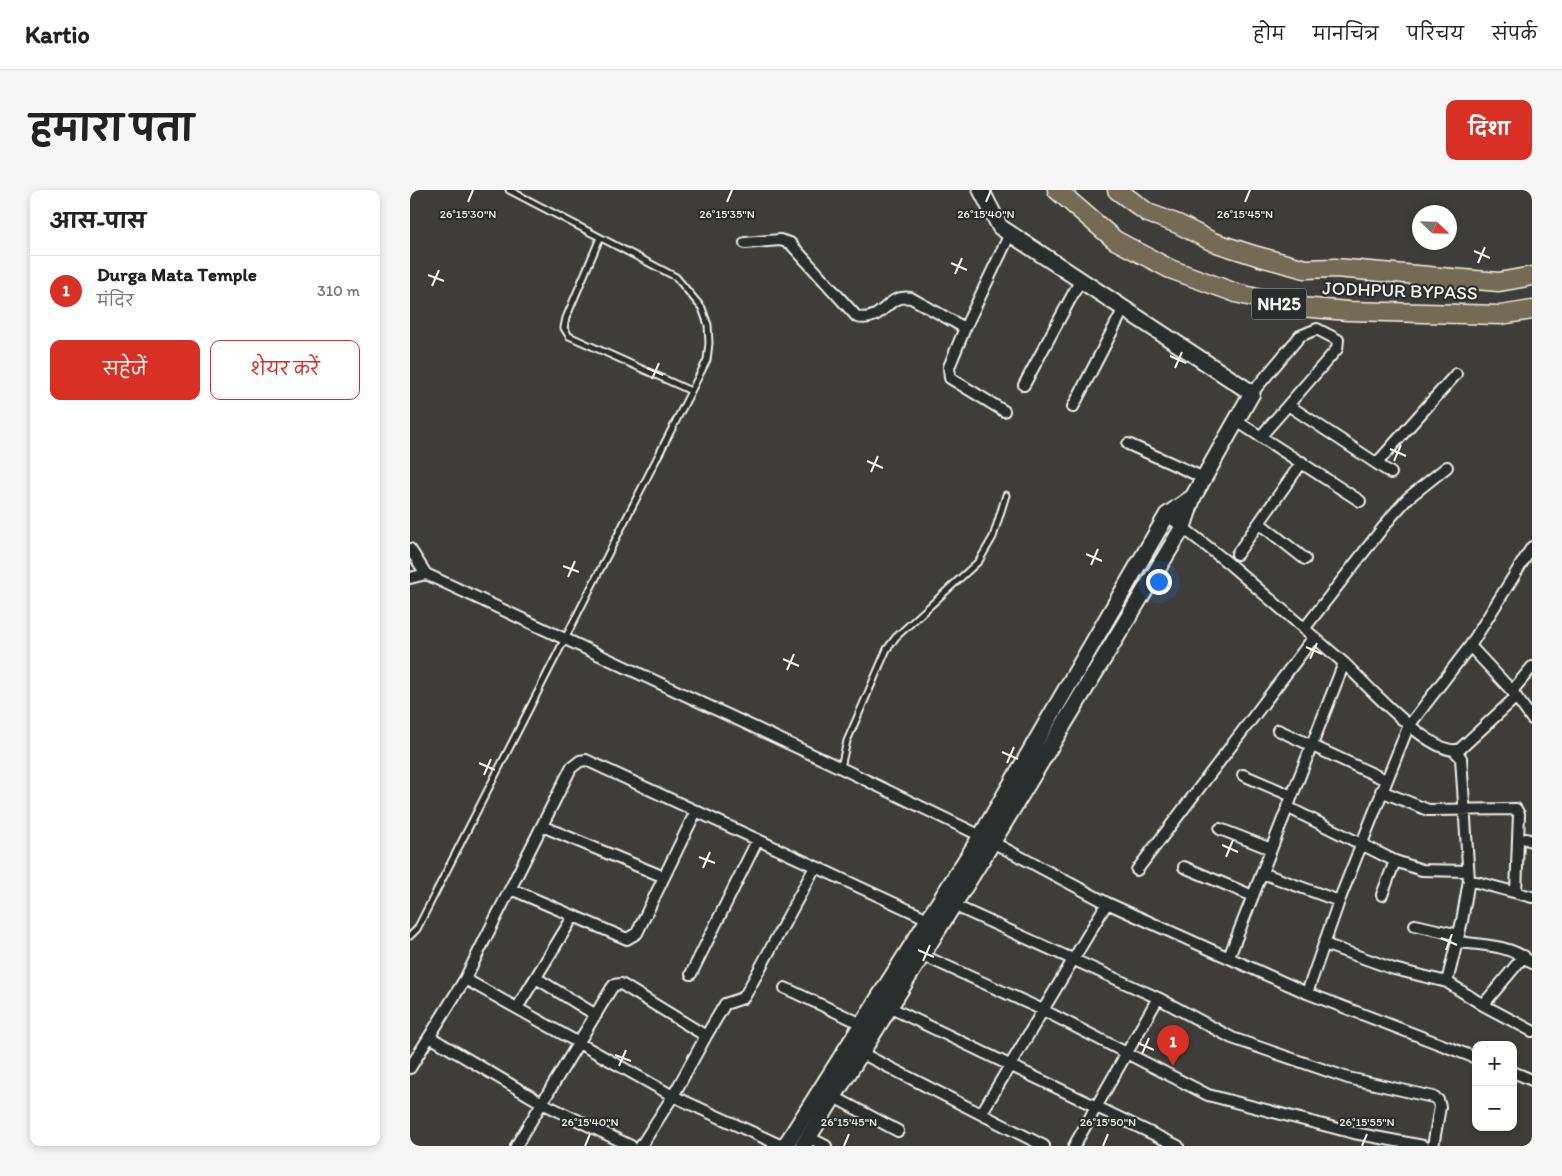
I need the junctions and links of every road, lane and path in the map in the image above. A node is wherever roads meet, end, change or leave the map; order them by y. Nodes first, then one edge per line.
1 (509, 190) edge
2 (977, 190) edge
3 (981, 190) edge
4 (1057, 190) edge
5 (1117, 190) edge
6 (1010, 234) junction
7 (600, 238) junction
8 (745, 243) dead end
9 (1532, 276) edge
10 (1080, 281) junction
11 (1123, 310) junction
12 (1532, 310) edge
13 (964, 328) junction
14 (1456, 374) dead end
15 (1024, 385) dead end
16 (691, 391) junction
17 (1252, 392) junction
18 (1288, 406) junction
19 (1073, 407) dead end
20 (1004, 411) dead end
21 (1236, 420) junction
22 (1261, 436) junction
23 (1128, 444) dead end
24 (1302, 462) junction
25 (1376, 463) junction
26 (1447, 467) dead end
27 (1391, 473) dead end
28 (1204, 478) junction
29 (1006, 495) dead end
30 (1193, 497) junction
31 (1360, 501) dead end
32 (1167, 515) junction
33 (1259, 523) junction
34 (1182, 527) junction
35 (1532, 547) edge
36 (410, 549) edge
37 (1237, 554) dead end
38 (1305, 558) dead end
39 (426, 574) junction
40 (410, 578) edge
41 (1304, 628) junction
42 (1314, 637) junction
43 (566, 640) junction
44 (1470, 646) junction
45 (1344, 663) junction
46 (1532, 667) edge
47 (1514, 694) junction
48 (1532, 719) edge
49 (1408, 726) junction
50 (1278, 730) dead end
51 (1311, 745) junction
52 (1455, 751) junction
53 (841, 768) junction
54 (1243, 775) dead end
55 (1386, 780) junction
56 (1382, 791) junction
57 (1292, 796) junction
58 (1287, 807) junction
59 (1465, 808) junction
60 (695, 813) junction
61 (542, 826) junction
62 (1220, 829) dead end
63 (987, 840) junction
64 (757, 841) junction
65 (1361, 846) junction
66 (1271, 849) junction
67 (1395, 861) junction
68 (815, 867) junction
69 (1184, 867) dead end
70 (1137, 870) dead end
71 (1262, 873) junction
72 (1469, 876) junction
73 (664, 877) junction
74 (511, 889) junction
75 (1516, 892) junction
76 (1382, 895) dead end
77 (1253, 896) junction
78 (1532, 897) edge
79 (1339, 901) junction
80 (1107, 902) junction
81 (953, 905) junction
82 (573, 917) junction
83 (928, 919) junction
84 (1415, 925) dead end
85 (410, 936) edge
86 (1458, 938) junction
87 (1324, 944) junction
88 (922, 955) junction
89 (1524, 956) junction
90 (1229, 957) junction
91 (1073, 960) junction
92 (1532, 963) edge
93 (691, 974) dead end
94 (536, 978) junction
95 (465, 979) junction
96 (1447, 982) junction
97 (785, 988) dead end
98 (1308, 993) junction
99 (1158, 998) junction
100 (1483, 1005) junction
101 (889, 1007) junction
102 (518, 1008) junction
103 (1043, 1010) junction
104 (596, 1015) junction
105 (862, 1024) junction
106 (1532, 1031) edge
107 (706, 1036) junction
108 (430, 1037) junction
109 (579, 1043) junction
110 (861, 1053) junction
111 (1127, 1054) junction
112 (1472, 1056) edge
113 (1011, 1064) junction
114 (410, 1068) edge
115 (1517, 1074) edge
116 (1532, 1080) edge
117 (672, 1096) junction
118 (834, 1097) junction
119 (542, 1103) junction
120 (1097, 1106) junction
121 (981, 1114) junction
122 (898, 1131) dead end
123 (806, 1142) edge
124 (516, 1146) edge
125 (631, 1146) edge
126 (641, 1146) edge
127 (784, 1146) edge
128 (826, 1146) edge
129 (1044, 1146) edge
130 (1074, 1146) edge
131 (1178, 1146) edge
132 (1423, 1146) edge
133 (1433, 1146) edge

1 - 7 lane
2 - 3 street
3 - 6 main road
4 - 12 highway, JODHPUR BYPASS / NH25
5 - 9 highway, JODHPUR BYPASS / NH25
6 - 10 main road
6 - 13 street
7 - 16 lane
7 - 16 lane
8 - 13 street
10 - 11 main road
10 - 15 street
11 - 17 main road
11 - 19 street
13 - 20 street
14 - 25 street
16 - 43 lane
17 - 18 street
17 - 21 main road
18 - 22 street
18 - 25 street
21 - 22 street
21 - 28 main road
22 - 24 street
23 - 28 street
24 - 31 street
24 - 33 street
25 - 27 street
26 - 41 street
28 - 30 main road
29 - 53 lane
30 - 32 main road
30 - 34 main road
32 - 34 street
32 - 63 main road
33 - 37 street
33 - 38 street
34 - 41 street
34 - 63 main road
35 - 44 street
36 - 39 street
39 - 40 street
39 - 43 street
41 - 42 street
42 - 45 street
42 - 70 street
43 - 53 street
43 - 85 lane
44 - 47 street
44 - 49 street
45 - 49 street
45 - 51 street
46 - 47 street
47 - 48 street
47 - 52 street
49 - 52 street
49 - 55 street
50 - 51 street
51 - 55 street
51 - 57 street
52 - 59 street
53 - 63 street
54 - 57 street
55 - 56 street
56 - 59 street
56 - 65 street
57 - 58 street
58 - 65 street
58 - 66 street
59 - 72 street
59 - 75 street
60 - 61 street
60 - 64 street
60 - 73 street
61 - 73 street
61 - 74 street
62 - 66 street
63 - 80 street
63 - 81 main road
63 - 83 main road
64 - 68 street
64 - 93 street
65 - 67 street
65 - 79 street
66 - 71 street
67 - 72 street
67 - 76 street
68 - 83 street
68 - 107 street
69 - 77 street
71 - 77 street
71 - 79 street
72 - 75 street
72 - 86 street
73 - 82 street
74 - 82 street
74 - 95 street
75 - 78 street
77 - 90 street
79 - 87 street
80 - 90 street
80 - 91 street
81 - 88 main road
81 - 91 street
82 - 94 street
83 - 105 main road
84 - 86 street
86 - 89 street
86 - 96 street
87 - 96 street
87 - 98 street
88 - 101 main road
88 - 103 street
89 - 92 street
89 - 100 street
90 - 98 street
91 - 99 street
91 - 103 street
94 - 102 street
94 - 104 street
95 - 102 street
95 - 108 street
96 - 100 street
97 - 105 street
98 - 112 street
99 - 111 street
99 - 133 street
100 - 106 street
101 - 110 main road
101 - 113 street
102 - 109 street
103 - 111 street
103 - 113 street
104 - 107 street
104 - 109 street
105 - 127 main road
107 - 117 street
108 - 114 street
108 - 119 street
109 - 117 street
109 - 119 street
110 - 118 main road
110 - 121 street
111 - 120 street
111 - 132 street
113 - 120 street
113 - 121 street
115 - 116 street
117 - 126 street
117 - 127 street
118 - 122 street
118 - 123 main road
119 - 124 street
119 - 125 street
120 - 130 street
120 - 131 street
121 - 129 street
123 - 128 street

